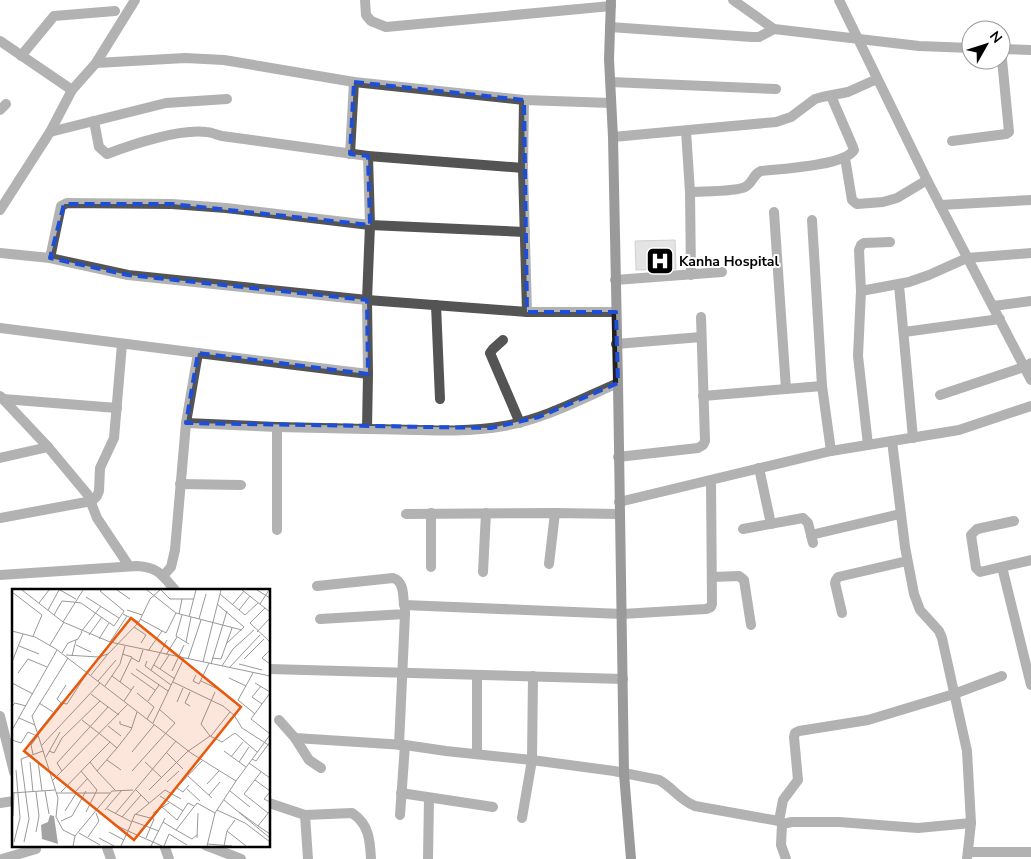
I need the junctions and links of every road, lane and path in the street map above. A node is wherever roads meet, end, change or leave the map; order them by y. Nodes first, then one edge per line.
1 (111, 0) edge
2 (135, 0) edge
3 (365, 0) edge
4 (733, 0) edge
5 (839, 0) edge
6 (611, 3) edge
7 (115, 11) junction
8 (124, 19) junction
9 (610, 27) junction
10 (774, 29) junction
11 (858, 40) junction
12 (0, 41) edge
13 (961, 48) edge
14 (1011, 49) edge
15 (1031, 50) edge
16 (21, 56) junction
17 (96, 64) junction
18 (1003, 70) edge
19 (877, 79) junction
20 (354, 82) junction
21 (611, 82) junction
22 (776, 89) dead end
23 (72, 90) junction
24 (831, 96) junction
25 (228, 99) dead end
26 (524, 100) junction
27 (611, 103) junction
28 (94, 122) junction
29 (686, 131) junction
30 (50, 132) junction
31 (613, 137) junction
32 (952, 141) dead end
33 (350, 154) junction
34 (368, 156) junction
35 (845, 158) junction
36 (523, 168) junction
37 (927, 180) junction
38 (690, 192) junction
39 (1031, 200) edge
40 (940, 205) junction
41 (0, 210) edge
42 (774, 212) dead end
43 (812, 220) dead end
44 (370, 225) junction
45 (525, 232) junction
46 (890, 242) dead end
47 (0, 253) edge
48 (1031, 253) edge
49 (50, 258) junction
50 (967, 258) junction
51 (722, 272) dead end
52 (691, 275) junction
53 (615, 280) junction
54 (899, 284) junction
55 (861, 291) junction
56 (367, 300) junction
57 (1031, 301) edge
58 (436, 305) junction
59 (993, 306) junction
60 (527, 312) junction
61 (616, 312) junction
62 (701, 317) dead end
63 (1000, 319) junction
64 (0, 328) edge
65 (904, 332) junction
66 (701, 337) junction
67 (503, 340) dead end
68 (122, 344) junction
69 (616, 344) junction
70 (198, 353) junction
71 (1028, 365) edge
72 (368, 374) junction
73 (1031, 380) edge
74 (618, 383) junction
75 (822, 386) junction
76 (786, 389) junction
77 (940, 395) dead end
78 (703, 396) junction
79 (2, 398) edge
80 (440, 399) dead end
81 (1031, 406) edge
82 (117, 408) junction
83 (12, 410) junction
84 (0, 413) edge
85 (186, 423) junction
86 (520, 423) junction
87 (276, 427) junction
88 (367, 429) junction
89 (913, 438) junction
90 (892, 441) junction
91 (868, 445) junction
92 (48, 447) junction
93 (831, 451) junction
94 (618, 457) junction
95 (0, 458) edge
96 (759, 468) junction
97 (711, 481) junction
98 (180, 484) junction
99 (241, 485) dead end
100 (92, 501) junction
101 (619, 502) junction
102 (431, 513) junction
103 (486, 513) junction
104 (555, 513) junction
105 (406, 514) dead end
106 (619, 514) junction
107 (900, 514) junction
108 (0, 518) edge
109 (1014, 522) dead end
110 (771, 524) junction
111 (743, 529) dead end
112 (277, 530) dead end
113 (907, 560) junction
114 (1031, 560) edge
115 (549, 564) dead end
116 (129, 566) junction
117 (431, 567) dead end
118 (1002, 567) junction
119 (483, 572) dead end
120 (0, 575) edge
121 (163, 576) junction
122 (712, 577) junction
123 (318, 586) dead end
124 (174, 589) edge
125 (405, 609) junction
126 (842, 612) dead end
127 (622, 614) junction
128 (320, 619) dead end
129 (751, 625) dead end
130 (270, 669) edge
131 (402, 673) junction
132 (477, 675) junction
133 (533, 676) junction
134 (1002, 676) dead end
135 (623, 679) junction
136 (1030, 679) edge
137 (954, 694) junction
138 (0, 716) edge
139 (279, 720) dead end
140 (295, 738) junction
141 (402, 745) junction
142 (477, 754) junction
143 (532, 760) junction
144 (12, 764) edge
145 (321, 768) dead end
146 (624, 774) junction
147 (401, 793) junction
148 (429, 798) junction
149 (270, 804) edge
150 (493, 807) dead end
151 (305, 815) junction
152 (400, 815) dead end
153 (522, 818) dead end
154 (780, 823) junction
155 (971, 823) junction
156 (106, 846) edge
157 (164, 846) edge
158 (208, 846) edge
159 (37, 851) edge
160 (1031, 852) edge
161 (968, 856) edge
162 (2, 859) edge
163 (111, 859) edge
164 (169, 859) edge
165 (241, 859) edge
166 (308, 859) edge
167 (374, 859) edge
168 (428, 859) edge
169 (631, 859) edge
170 (786, 859) edge

1 - 7 street
2 - 8 street
3 - 6 street
4 - 10 street
5 - 11 street
6 - 9 main road
7 - 8 street
7 - 16 street
8 - 17 street
9 - 10 street
9 - 21 main road
10 - 11 street
11 - 13 street
11 - 19 street
12 - 16 street
14 - 15 street
16 - 23 street
17 - 20 street
17 - 23 street
18 - 32 street
19 - 24 street
19 - 37 street
20 - 26 street
20 - 33 street
21 - 22 street
21 - 27 main road
23 - 30 street
24 - 29 street
24 - 35 street
25 - 28 street
26 - 27 street
26 - 36 street
27 - 31 main road
28 - 30 street
28 - 33 street
29 - 31 street
29 - 38 street
30 - 41 street
31 - 53 main road
33 - 34 street
34 - 36 street
34 - 44 street
35 - 37 street
35 - 38 street
36 - 45 street
37 - 40 street
38 - 52 street
39 - 40 street
40 - 50 street
42 - 76 street
43 - 75 street
44 - 45 street
44 - 49 street
44 - 56 street
45 - 60 street
46 - 55 street
47 - 49 street
48 - 50 street
49 - 56 street
50 - 54 street
50 - 59 street
51 - 52 street
52 - 53 street
53 - 61 main road
54 - 55 street
54 - 65 street
55 - 91 street
56 - 58 street
56 - 72 street
57 - 59 street
58 - 60 street
58 - 80 street
59 - 63 street
60 - 61 street
61 - 69 main road
62 - 66 street
63 - 65 street
63 - 71 street
64 - 68 street
65 - 89 street
66 - 69 street
66 - 78 street
67 - 86 street
68 - 70 street
68 - 82 street
69 - 74 main road
70 - 72 street
70 - 85 street
71 - 73 street
71 - 77 street
72 - 88 street
74 - 86 street
74 - 94 main road
75 - 76 street
75 - 93 street
76 - 78 street
78 - 94 street
79 - 82 street
79 - 83 street
81 - 89 street
82 - 100 street
83 - 84 street
83 - 92 street
85 - 87 street
85 - 98 street
86 - 88 street
87 - 88 street
87 - 112 street
89 - 90 street
90 - 91 street
90 - 107 street
91 - 93 street
92 - 95 street
92 - 100 street
93 - 96 street
94 - 101 main road
96 - 97 street
96 - 110 street
97 - 101 street
97 - 122 street
98 - 99 street
98 - 121 street
100 - 108 street
100 - 116 street
101 - 106 main road
102 - 103 street
102 - 105 street
102 - 117 street
103 - 104 street
103 - 119 street
104 - 106 street
104 - 115 street
106 - 127 main road
107 - 110 street
107 - 113 street
109 - 118 street
110 - 111 street
113 - 126 street
113 - 137 street
114 - 118 street
116 - 120 street
116 - 121 street
118 - 136 street
121 - 124 street
122 - 127 street
122 - 129 street
123 - 125 street
125 - 127 street
125 - 128 street
125 - 131 street
127 - 135 main road
130 - 131 street
131 - 132 street
131 - 141 street
132 - 133 street
132 - 142 street
133 - 135 street
133 - 143 street
134 - 137 street
135 - 146 main road
137 - 154 street
137 - 155 street
138 - 144 street
139 - 140 street
140 - 141 street
140 - 145 street
141 - 142 street
141 - 147 street
142 - 143 street
143 - 146 street
143 - 153 street
146 - 154 street
146 - 169 main road
147 - 148 street
147 - 152 street
148 - 150 street
148 - 168 street
149 - 151 street
151 - 166 street
151 - 167 street
154 - 155 street
154 - 170 street
155 - 161 street
156 - 163 street
157 - 164 street
158 - 165 street
159 - 162 street
160 - 161 street

